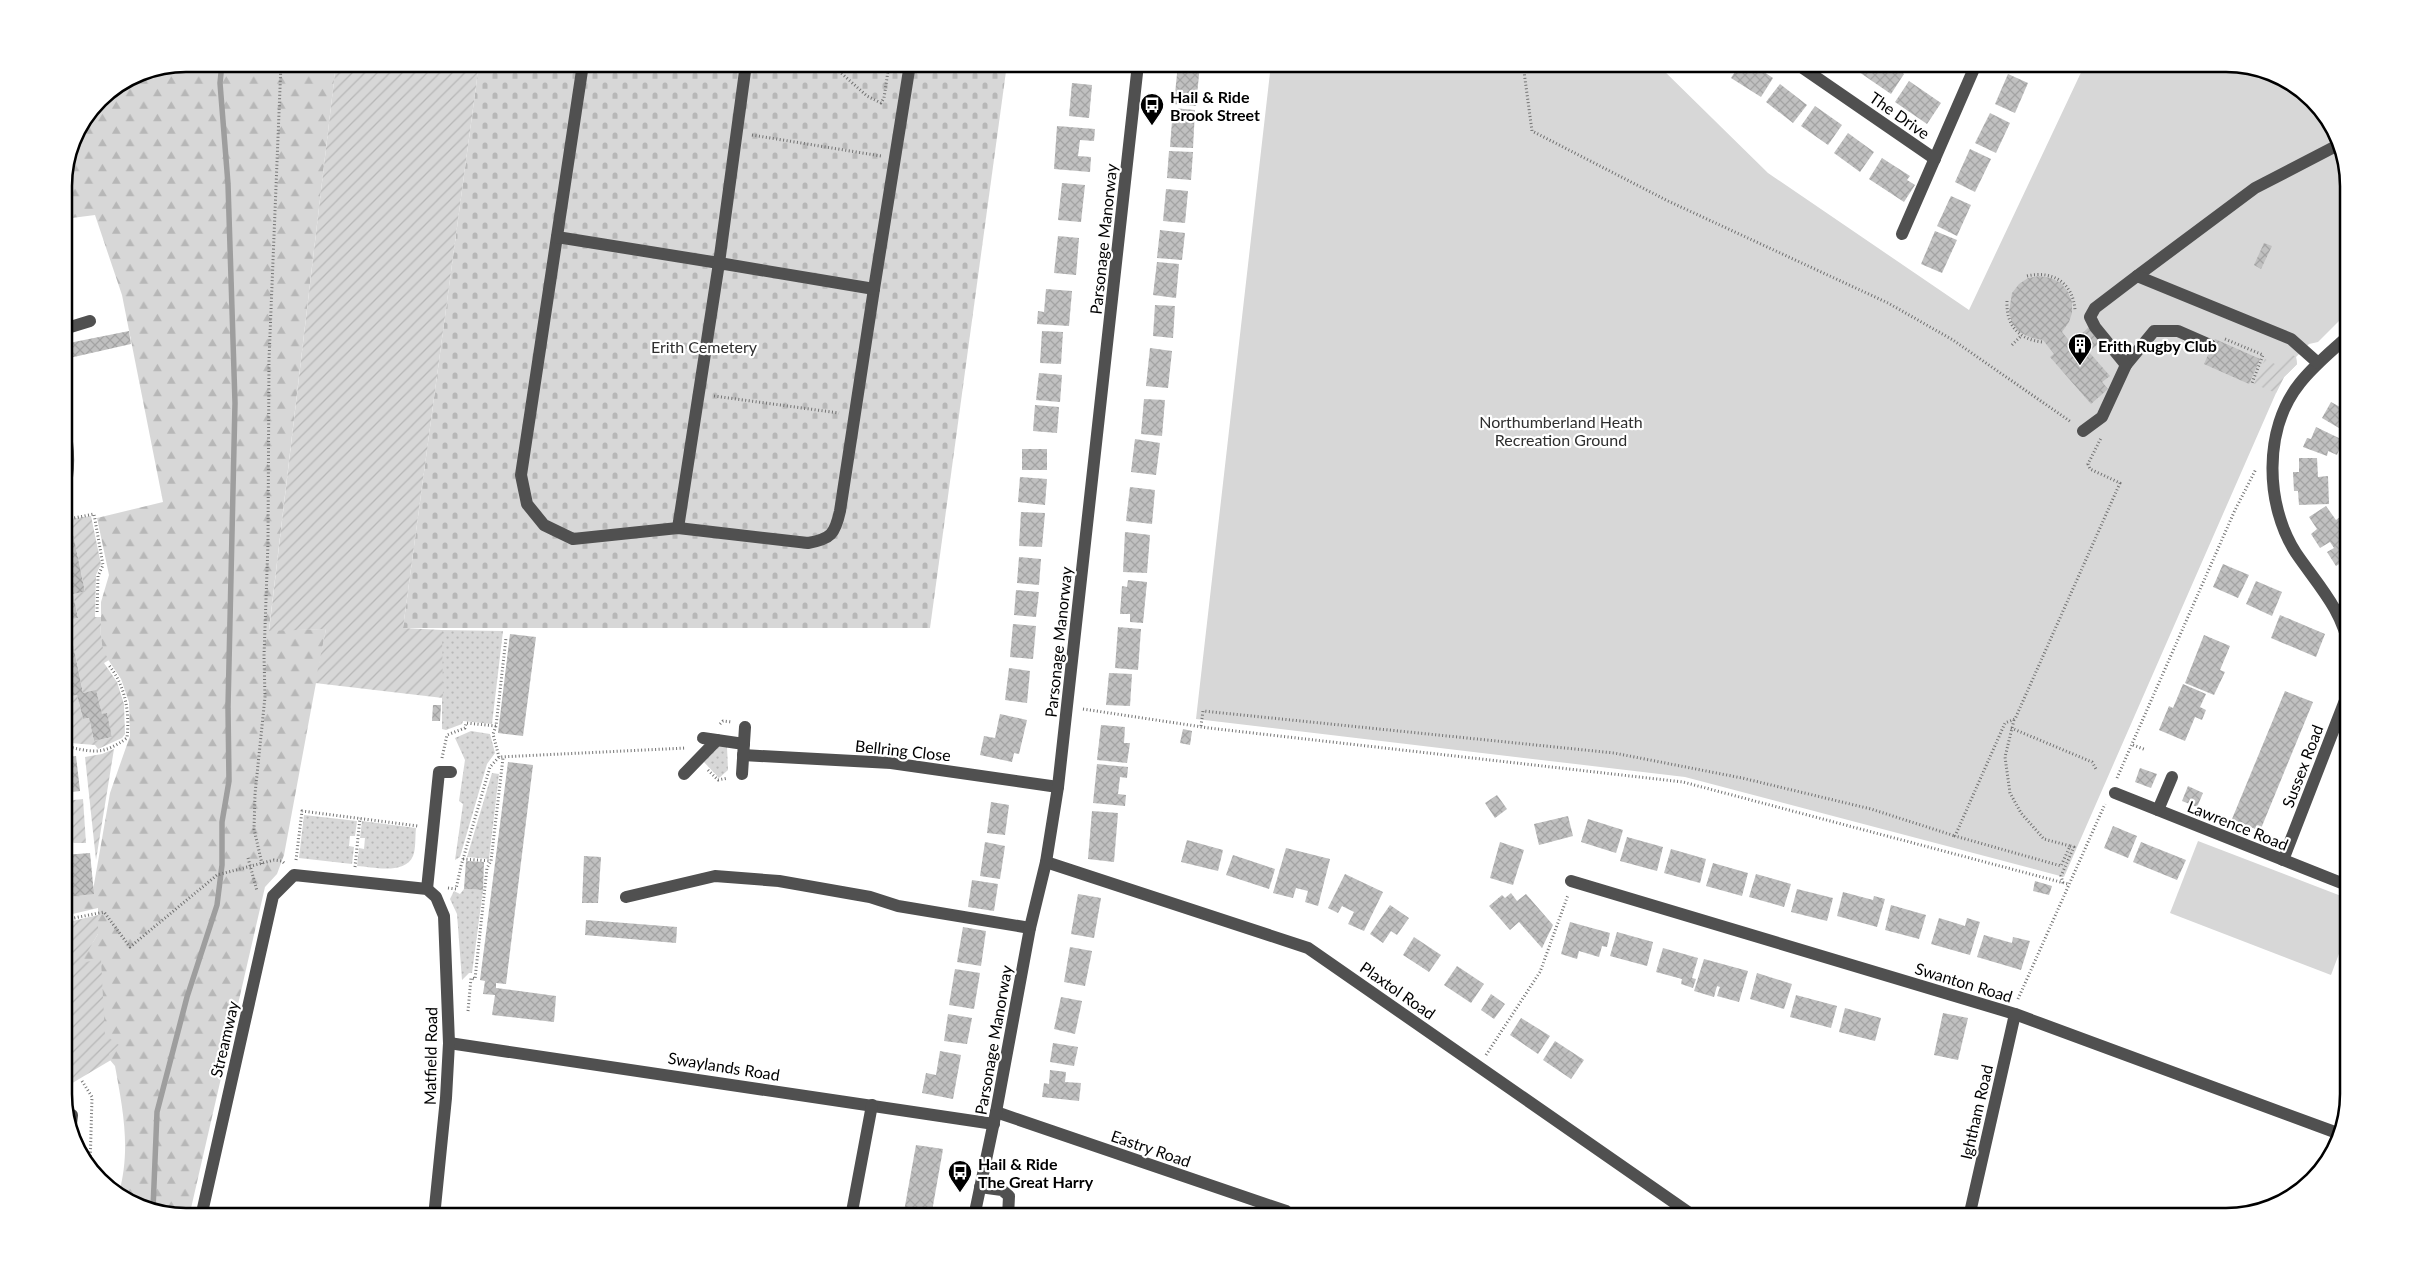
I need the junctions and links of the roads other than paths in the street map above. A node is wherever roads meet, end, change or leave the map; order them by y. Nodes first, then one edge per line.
1 (582, 72) edge
2 (745, 72) edge
3 (909, 72) edge
4 (1137, 72) edge
5 (1809, 72) edge
6 (1973, 72) edge
7 (2333, 148) edge
8 (1935, 159) junction
9 (1902, 234) dead end
10 (557, 237) junction
11 (719, 263) junction
12 (2137, 276) junction
13 (874, 289) junction
14 (90, 321) dead end
15 (73, 326) edge
16 (2340, 344) edge
17 (2210, 345) road end
18 (2318, 363) junction
19 (2126, 365) junction
20 (2083, 431) road end
21 (678, 528) junction
22 (2340, 603) edge
23 (2340, 713) edge
24 (745, 727) dead end
25 (703, 738) road end
26 (717, 740) junction
27 (743, 749) junction
28 (445, 772) road end
29 (684, 774) dead end
30 (742, 774) dead end
31 (2172, 777) dead end
32 (1058, 787) junction
33 (2112, 792) road end
34 (2158, 810) junction
35 (2283, 860) junction
36 (1046, 862) junction
37 (1571, 881) road end
38 (2340, 882) edge
39 (431, 893) junction
40 (626, 898) dead end
41 (1030, 928) junction
42 (2015, 1014) junction
43 (449, 1043) junction
44 (872, 1105) junction
45 (995, 1118) junction
46 (2334, 1132) edge
47 (980, 1187) junction
48 (202, 1208) edge
49 (435, 1208) edge
50 (854, 1208) edge
51 (976, 1208) edge
52 (1008, 1208) edge
53 (1277, 1208) edge
54 (1682, 1208) edge
55 (1971, 1208) edge

1 - 10 street
2 - 11 street
3 - 13 street
4 - 32 street, Parsonage Manorway
5 - 8 street, The Drive
6 - 8 street, The Drive
7 - 12 street
8 - 9 street, The Drive
10 - 11 street
10 - 21 street
11 - 13 street
11 - 21 street
12 - 18 street
12 - 19 street
13 - 21 street
14 - 15 street
16 - 18 street
17 - 19 street
18 - 22 street
19 - 20 street
23 - 35 street, Sussex Road
24 - 27 street
25 - 26 street, Bellring Close
26 - 27 street, Bellring Close
26 - 29 street
27 - 30 street
27 - 32 street, Bellring Close
28 - 39 street
31 - 34 street
32 - 36 street, Parsonage Manorway
33 - 34 street, Lawrence Road
34 - 35 street, Lawrence Road
35 - 38 street, Lawrence Road
36 - 41 street, Parsonage Manorway
36 - 54 street, Plaxtol Road
37 - 42 street, Swanton Road
39 - 43 street, Matfield Road
39 - 48 street, Streamway
40 - 41 street
41 - 45 street, Parsonage Manorway
42 - 46 street, Swanton Road
42 - 55 street, Ightham Road
43 - 44 street, Swaylands Road
43 - 49 street, Matfield Road
44 - 45 street, Swaylands Road
44 - 50 street
45 - 47 street, Parsonage Manorway
45 - 53 street, Eastry Road
47 - 51 street, Parsonage Manorway
47 - 52 street

